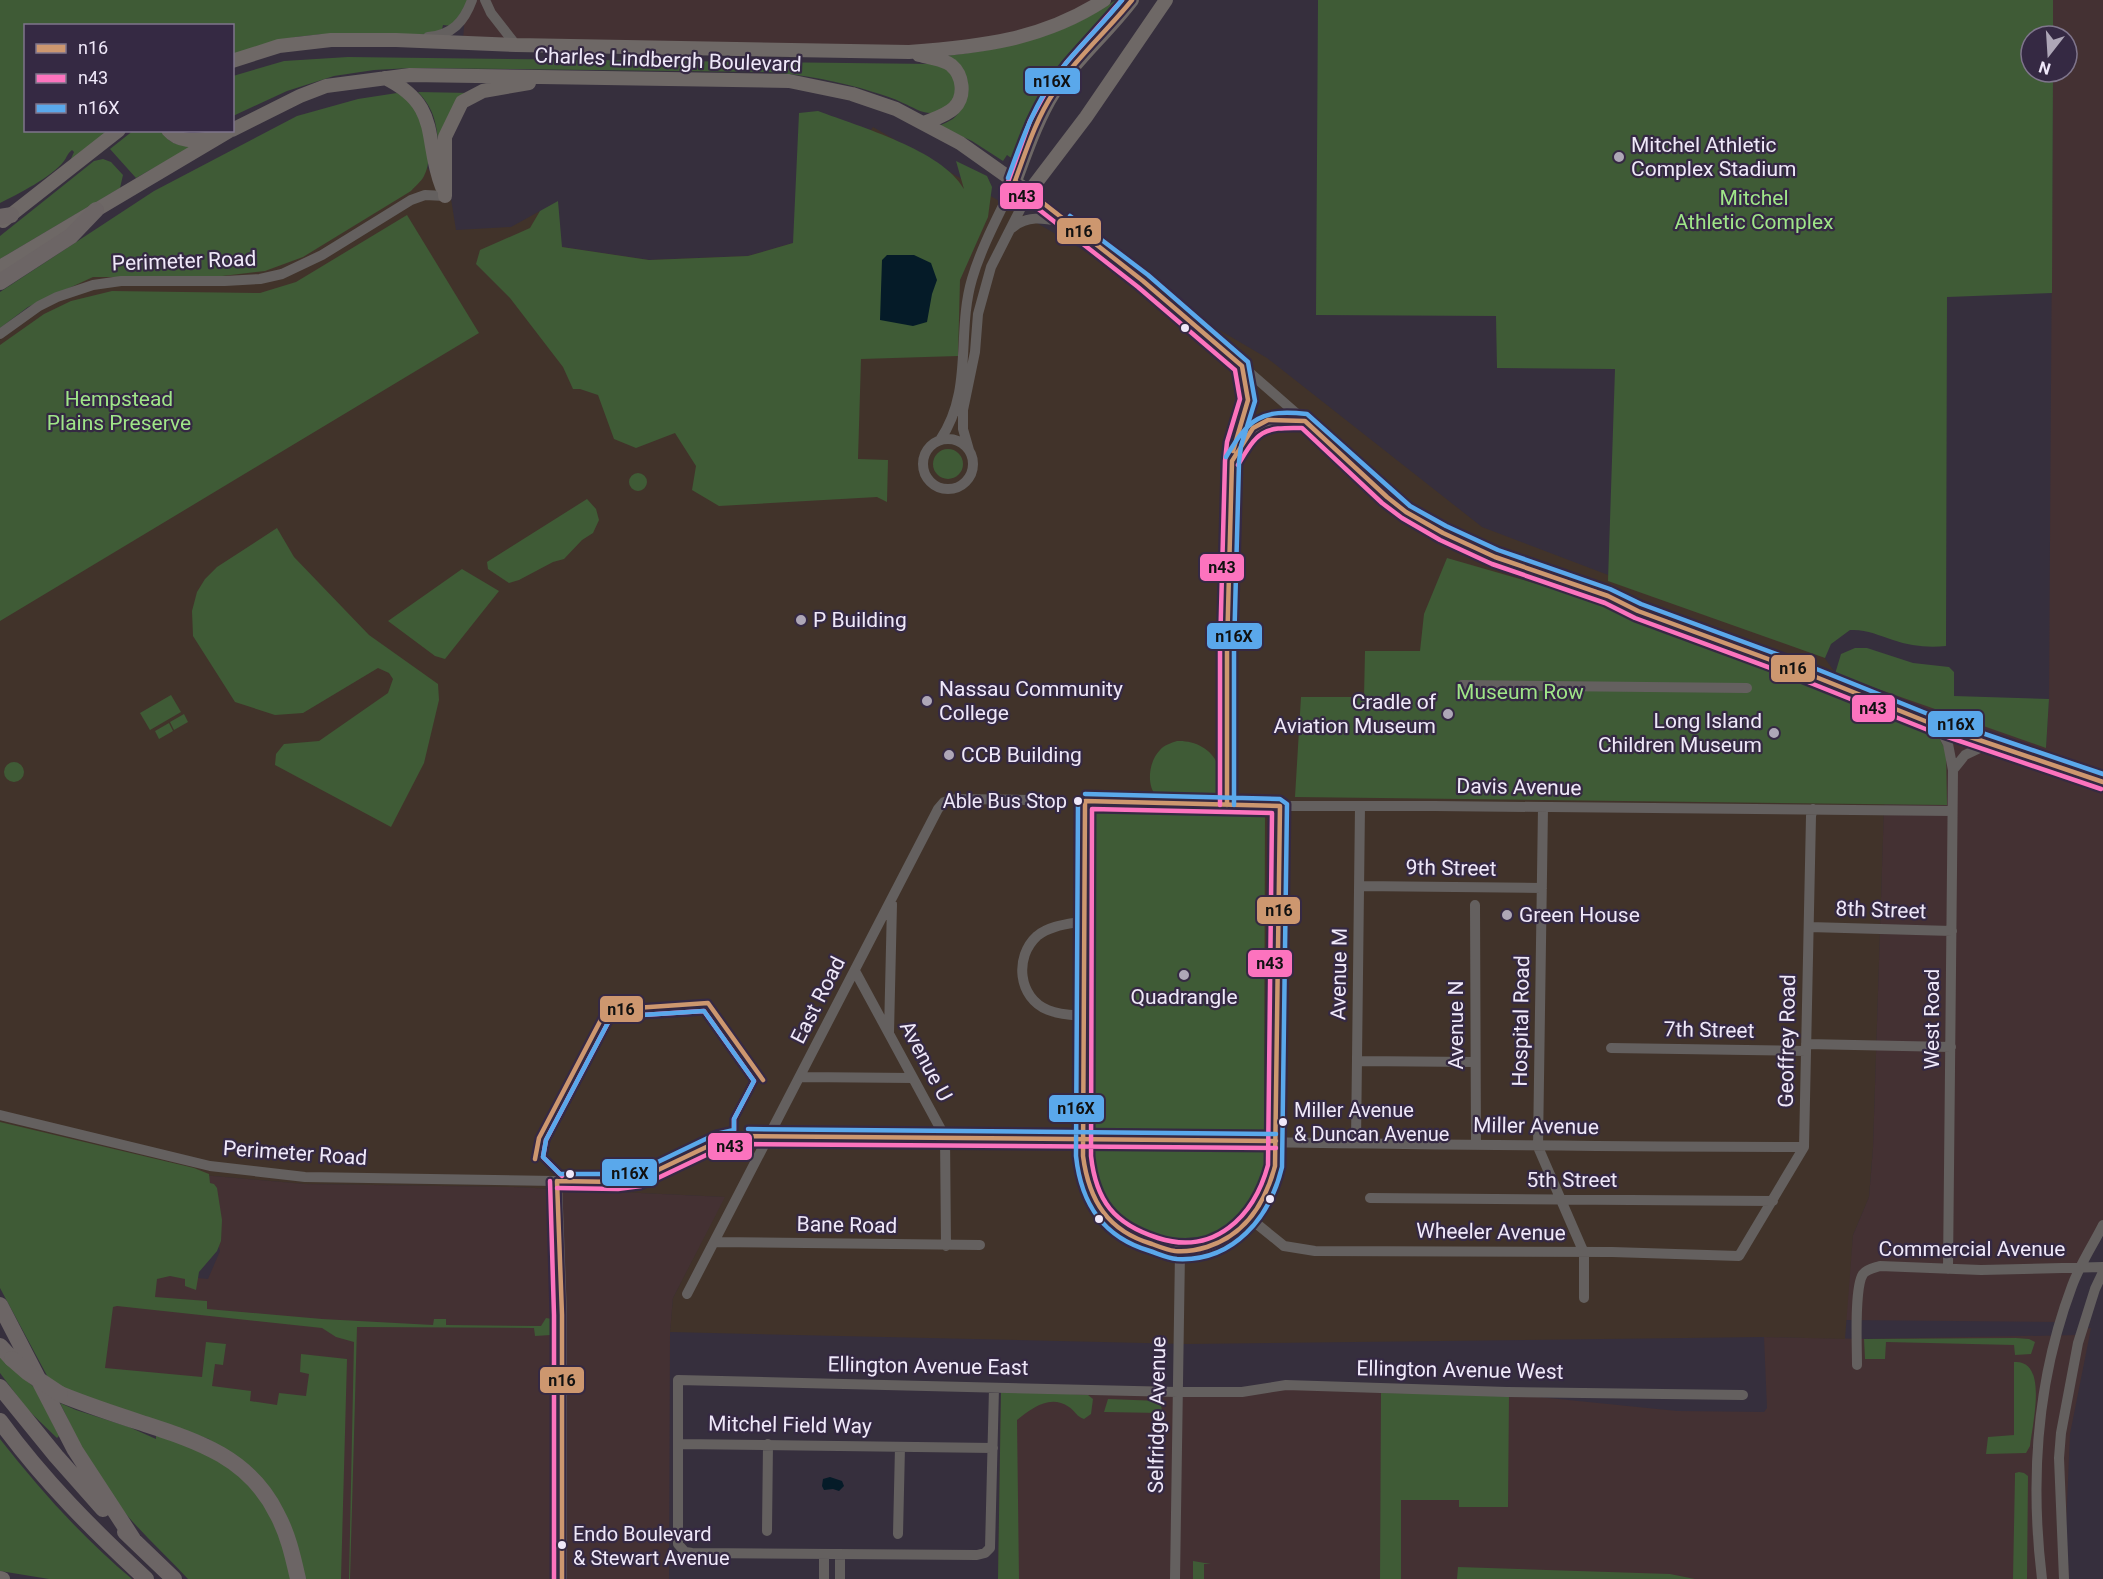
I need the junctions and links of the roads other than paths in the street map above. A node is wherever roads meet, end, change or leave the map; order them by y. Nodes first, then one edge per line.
1 (472, 0) edge
2 (485, 0) edge
3 (1104, 0) edge
4 (1132, 0) edge
5 (1166, 0) edge
6 (396, 40) junction
7 (516, 45) junction
8 (909, 52) junction
9 (234, 60) edge
10 (383, 77) junction
11 (568, 77) junction
12 (924, 123) junction
13 (234, 129) edge
14 (116, 132) edge
15 (170, 132) edge
16 (228, 132) edge
17 (218, 138) junction
18 (1015, 182) junction
19 (1029, 192) junction
20 (445, 196) junction
21 (96, 210) junction
22 (4, 218) edge
23 (1065, 222) junction
24 (1007, 232) junction
25 (0, 267) edge
26 (0, 282) edge
27 (0, 334) edge
28 (1242, 366) junction
29 (1305, 421) junction
30 (940, 440) junction
31 (969, 450) junction
32 (1232, 461) junction
33 (1462, 685) dead end
34 (1747, 688) dead end
35 (1938, 725) junction
36 (1988, 744) junction
37 (1953, 770) junction
38 (2103, 782) edge
39 (1030, 800) dead end
40 (1227, 804) junction
41 (1280, 806) junction
42 (1360, 806) junction
43 (1543, 807) junction
44 (1813, 809) junction
45 (1952, 812) junction
46 (1359, 886) junction
47 (1542, 888) junction
48 (892, 900) junction
49 (1474, 905) dead end
50 (1085, 921) junction
51 (1809, 927) junction
52 (1952, 931) junction
53 (855, 970) junction
54 (1084, 1016) junction
55 (889, 1033) junction
56 (1951, 1047) junction
57 (1611, 1048) dead end
58 (1806, 1048) junction
59 (1357, 1061) junction
60 (1475, 1062) junction
61 (800, 1077) junction
62 (913, 1078) junction
63 (0, 1115) edge
64 (769, 1135) junction
65 (945, 1137) junction
66 (1084, 1139) junction
67 (1276, 1141) junction
68 (1356, 1143) junction
69 (1476, 1145) junction
70 (1538, 1147) junction
71 (1804, 1147) junction
72 (557, 1181) junction
73 (1370, 1198) dead end
74 (1562, 1199) junction
75 (1773, 1201) junction
76 (1252, 1220) junction
77 (2103, 1225) edge
78 (714, 1242) junction
79 (946, 1245) junction
80 (980, 1245) dead end
81 (1180, 1252) junction
82 (1584, 1252) junction
83 (1739, 1256) joint
84 (2103, 1267) edge
85 (2079, 1268) junction
86 (1948, 1269) junction
87 (2103, 1272) edge
88 (687, 1294) dead end
89 (1584, 1299) dead end
90 (0, 1305) edge
91 (0, 1346) edge
92 (1857, 1365) dead end
93 (0, 1387) edge
94 (994, 1388) junction
95 (1177, 1392) junction
96 (1743, 1395) dead end
97 (0, 1421) edge
98 (679, 1444) junction
99 (768, 1444) junction
100 (900, 1447) junction
101 (993, 1448) junction
102 (767, 1531) dead end
103 (898, 1534) dead end
104 (133, 1539) junction
105 (2038, 1551) junction
106 (824, 1554) junction
107 (840, 1554) junction
108 (146, 1579) edge
109 (174, 1579) edge
110 (296, 1579) edge
111 (562, 1579) edge
112 (824, 1579) edge
113 (840, 1579) edge
114 (1175, 1579) edge
115 (2035, 1579) edge
116 (2042, 1579) edge
117 (2064, 1579) edge

1 - 6 street
2 - 7 street
3 - 8 main road, Charles Lindbergh Boulevard
4 - 18 main road
5 - 19 main road
6 - 7 main road, Charles Lindbergh Boulevard
6 - 9 main road, Charles Lindbergh Boulevard
7 - 8 main road, Charles Lindbergh Boulevard
8 - 12 main road
10 - 11 main road, Charles Lindbergh Boulevard
10 - 13 main road, Charles Lindbergh Boulevard
10 - 20 main road
11 - 12 main road, Charles Lindbergh Boulevard
11 - 20 main road
12 - 18 main road, Charles Lindbergh Boulevard
14 - 22 main road
15 - 17 main road
16 - 17 main road, Charles Lindbergh Boulevard
17 - 21 main road, Charles Lindbergh Boulevard
18 - 19 main road, Charles Lindbergh Boulevard
18 - 30 street
19 - 23 street, Charles Lindbergh Boulevard
19 - 24 street
20 - 27 street, Perimeter Road
21 - 25 main road, Charles Lindbergh Boulevard
21 - 26 highway
23 - 24 street
23 - 28 street, Charles Lindbergh Boulevard
24 - 31 street
28 - 29 street, Charles Lindbergh Boulevard
28 - 32 street
29 - 32 street
29 - 35 street, Charles Lindbergh Boulevard
30 - 31 street
30 - 31 street
32 - 40 street
33 - 34 street
35 - 36 street, Charles Lindbergh Boulevard
35 - 37 street, West Road
36 - 37 street
36 - 38 street, Charles Lindbergh Boulevard
37 - 45 street, West Road
39 - 48 street, East Road
40 - 41 street, Davis Avenue
40 - 50 street, Davis Avenue
41 - 42 street, Davis Avenue
41 - 67 street
42 - 43 street, Davis Avenue
42 - 46 street, Avenue M
43 - 44 street, Davis Avenue
43 - 47 street, Hospital Road
44 - 45 street, Davis Avenue
44 - 51 street, Geoffrey Road
45 - 52 street, West Road
46 - 47 street, 9th Street
46 - 59 street, Avenue M
47 - 70 street, Hospital Road
48 - 53 street, East Road
48 - 55 street
49 - 60 street, Avenue N
50 - 54 street
50 - 54 street
51 - 52 street, 8th Street
51 - 58 street, Geoffrey Road
52 - 56 street, West Road
53 - 55 street, Avenue U
53 - 61 street, East Road
54 - 66 street
55 - 62 street, Avenue U
56 - 58 street, 7th Street
56 - 86 street, West Road
57 - 58 street, 7th Street
58 - 71 street, Geoffrey Road
59 - 60 street
59 - 68 street, Avenue M
60 - 69 street, Avenue N
61 - 62 street
61 - 64 street, East Road
62 - 65 street, Avenue U
63 - 72 street, Perimeter Road
64 - 65 street, Miller Avenue
64 - 72 street, Miller Avenue
64 - 78 street, East Road
65 - 66 street, Miller Avenue
65 - 79 street, Avenue U
66 - 67 street, Miller Avenue
66 - 81 street
67 - 68 street, Miller Avenue
67 - 76 street
68 - 69 street, Miller Avenue
69 - 70 street, Miller Avenue
70 - 71 street, Miller Avenue
70 - 74 street, Hospital Road
71 - 75 street, Geoffrey Road
72 - 111 street
73 - 74 street, 5th Street
74 - 75 street, 5th Street
74 - 82 street, Hospital Road
75 - 83 street, Geoffrey Road
76 - 81 street
76 - 82 street, Wheeler Avenue
77 - 85 street
78 - 79 street, Bane Road
78 - 88 street, East Road
79 - 80 street, Bane Road
81 - 95 street, Selfridge Avenue
82 - 83 street, Wheeler Avenue
82 - 89 street, Hospital Road
84 - 85 street, Commercial Avenue
85 - 86 street, Commercial Avenue
85 - 105 street
86 - 92 street, Commercial Avenue
87 - 117 street
90 - 104 highway
91 - 110 highway, bridge
93 - 104 highway
94 - 95 street, Ellington Avenue East
94 - 98 street, Ellington Avenue East
94 - 101 street
95 - 96 street, Ellington Avenue West
95 - 114 street, Selfridge Avenue
97 - 108 highway
98 - 99 street, Mitchel Field Way
98 - 106 street
99 - 100 street, Mitchel Field Way
99 - 102 street
100 - 101 street, Mitchel Field Way
100 - 103 street, Mitchel Field Way
101 - 107 street
104 - 109 highway
105 - 115 street
105 - 116 street
106 - 107 street
106 - 112 street
107 - 113 street

